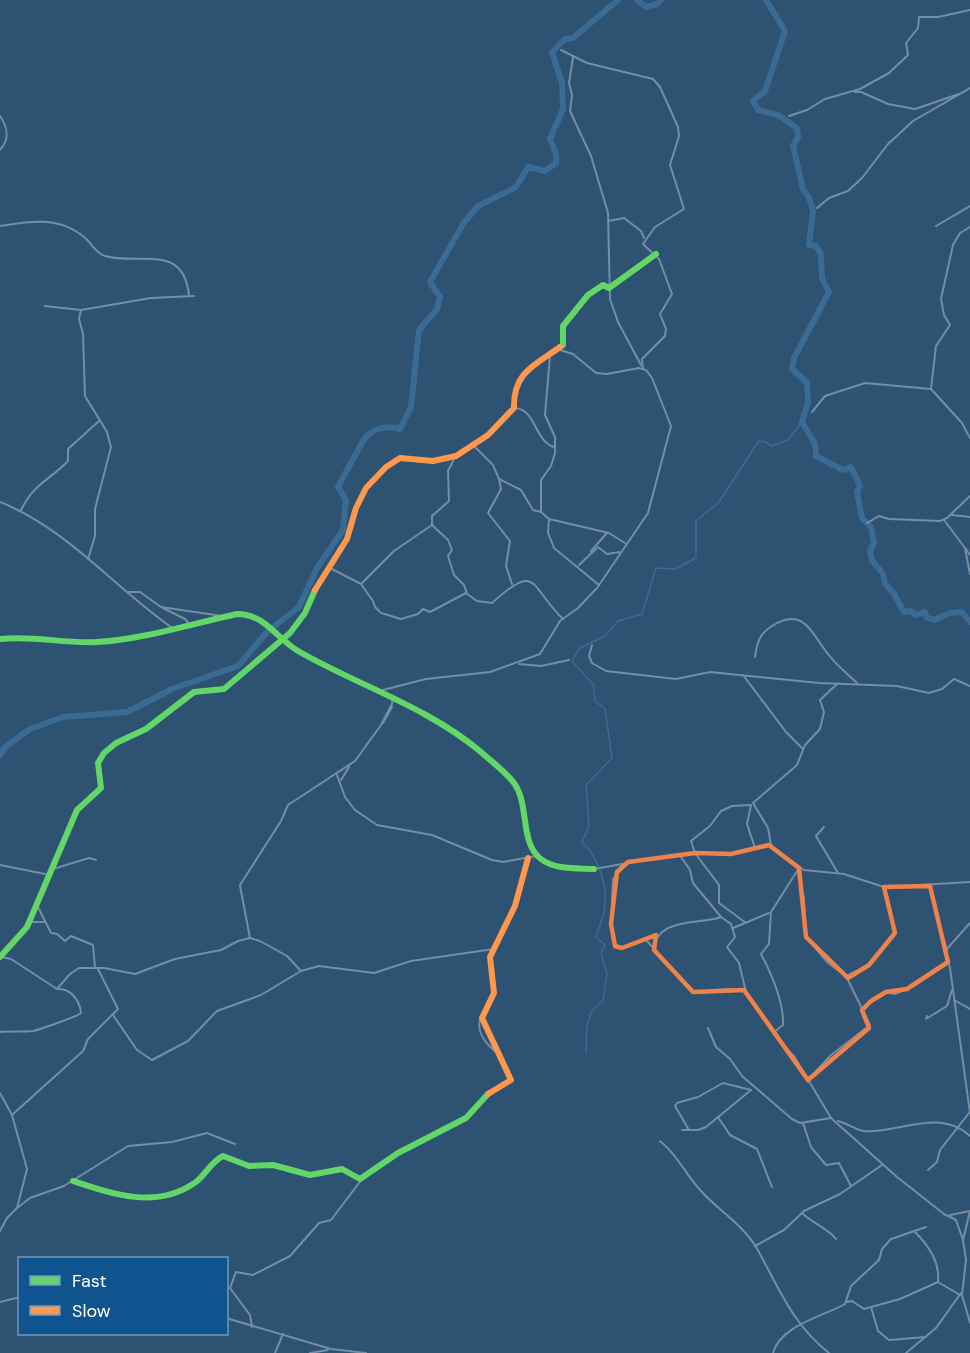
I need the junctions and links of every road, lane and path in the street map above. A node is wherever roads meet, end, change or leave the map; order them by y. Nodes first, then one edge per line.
1 (970, 9) edge
2 (561, 50) dead end
3 (573, 57) junction
4 (970, 88) edge
5 (965, 92) junction
6 (852, 93) junction
7 (0, 116) edge
8 (789, 116) dead end
9 (0, 150) edge
10 (970, 206) edge
11 (817, 207) dead end
12 (608, 221) junction
13 (0, 226) edge
14 (936, 226) dead end
15 (970, 227) edge
16 (645, 239) junction
17 (656, 255) junction
18 (609, 288) junction
19 (189, 295) junction
20 (194, 296) dead end
21 (45, 306) dead end
22 (81, 310) junction
23 (557, 349) junction
24 (549, 353) junction
25 (643, 368) junction
26 (931, 389) junction
27 (514, 408) junction
28 (812, 412) dead end
29 (99, 421) junction
30 (970, 438) edge
31 (474, 446) junction
32 (554, 447) junction
33 (456, 457) junction
34 (499, 479) junction
35 (970, 496) edge
36 (0, 502) edge
37 (21, 511) junction
38 (541, 512) junction
39 (950, 515) junction
40 (970, 517) edge
41 (549, 519) junction
42 (944, 520) junction
43 (867, 523) dead end
44 (432, 525) junction
45 (607, 533) junction
46 (625, 543) junction
47 (965, 548) junction
48 (620, 552) junction
49 (590, 553) junction
50 (970, 555) edge
51 (88, 559) junction
52 (578, 566) junction
53 (328, 567) junction
54 (970, 574) edge
55 (361, 584) junction
56 (512, 584) junction
57 (599, 585) junction
58 (128, 592) junction
59 (466, 593) junction
60 (161, 607) junction
61 (225, 617) junction
62 (563, 619) junction
63 (190, 625) junction
64 (174, 629) junction
65 (0, 639) edge
66 (282, 641) junction
67 (592, 645) dead end
68 (755, 657) dead end
69 (569, 660) dead end
70 (516, 664) junction
71 (743, 675) junction
72 (837, 684) junction
73 (858, 684) junction
74 (970, 686) edge
75 (380, 691) junction
76 (393, 696) junction
77 (803, 749) junction
78 (355, 761) junction
79 (336, 774) junction
80 (340, 781) junction
81 (752, 806) junction
82 (825, 827) dead end
83 (771, 845) junction
84 (756, 848) junction
85 (695, 853) junction
86 (679, 854) junction
87 (536, 856) junction
88 (528, 858) junction
89 (96, 860) dead end
90 (628, 862) junction
91 (0, 865) edge
92 (799, 868) junction
93 (594, 869) joint
94 (51, 872) junction
95 (798, 873) junction
96 (838, 873) junction
97 (970, 882) edge
98 (884, 886) junction
99 (930, 886) junction
100 (37, 904) junction
101 (771, 912) junction
102 (721, 917) junction
103 (44, 921) junction
104 (29, 922) junction
105 (746, 923) junction
106 (970, 923) edge
107 (733, 928) junction
108 (658, 937) junction
109 (250, 938) junction
110 (645, 939) junction
111 (494, 949) junction
112 (654, 950) junction
113 (946, 951) junction
114 (6, 952) junction
115 (0, 957) edge
116 (11, 959) junction
117 (948, 962) junction
118 (96, 968) junction
119 (301, 970) junction
120 (847, 977) junction
121 (952, 987) junction
122 (59, 988) junction
123 (745, 990) junction
124 (954, 1000) junction
125 (970, 1009) edge
126 (862, 1010) junction
127 (113, 1015) junction
128 (927, 1016) dead end
129 (708, 1028) dead end
130 (0, 1032) edge
131 (773, 1033) junction
132 (965, 1070) junction
133 (970, 1073) edge
134 (970, 1078) edge
135 (808, 1080) junction
136 (968, 1083) junction
137 (752, 1089) junction
138 (0, 1093) edge
139 (970, 1112) edge
140 (12, 1115) junction
141 (718, 1117) junction
142 (831, 1118) junction
143 (836, 1121) junction
144 (802, 1123) junction
145 (956, 1127) junction
146 (689, 1130) junction
147 (682, 1131) dead end
148 (970, 1136) edge
149 (660, 1141) dead end
150 (235, 1144) dead end
151 (882, 1164) junction
152 (928, 1170) dead end
153 (363, 1178) junction
154 (73, 1181) junction
155 (772, 1187) dead end
156 (852, 1187) junction
157 (17, 1208) junction
158 (970, 1211) edge
159 (802, 1213) junction
160 (947, 1215) junction
161 (926, 1227) dead end
162 (0, 1231) edge
163 (914, 1231) junction
164 (836, 1239) dead end
165 (963, 1240) junction
166 (755, 1246) junction
167 (938, 1282) junction
168 (230, 1288) joint
169 (962, 1291) junction
170 (960, 1295) junction
171 (18, 1298) edge
172 (0, 1302) edge
173 (847, 1302) junction
174 (871, 1307) junction
175 (970, 1308) edge
176 (966, 1310) junction
177 (228, 1319) edge
178 (970, 1323) edge
179 (801, 1325) junction
180 (252, 1327) junction
181 (283, 1334) junction
182 (928, 1337) junction
183 (330, 1349) junction
184 (275, 1353) edge
185 (310, 1353) edge
186 (366, 1353) edge
187 (773, 1353) edge
188 (829, 1353) edge
189 (906, 1353) edge

1 - 6 street
2 - 3 street
3 - 12 street
3 - 16 street
4 - 5 street
5 - 6 street
5 - 11 street
6 - 8 street
7 - 9 street
10 - 14 street
12 - 16 street
12 - 18 street
13 - 19 street
15 - 26 street
16 - 17 street
17 - 18 street
17 - 25 street
18 - 23 street
18 - 25 street
19 - 20 street
19 - 22 street
21 - 22 street
22 - 29 street
23 - 24 street
23 - 25 street
24 - 27 street
24 - 32 street
25 - 46 street
26 - 28 street
26 - 30 street
27 - 31 street
27 - 32 street
29 - 37 street
29 - 51 street
31 - 33 street
31 - 34 street
32 - 38 street
33 - 44 street
33 - 53 street
34 - 38 street
34 - 56 street
35 - 39 street
36 - 37 street
37 - 51 street
38 - 41 street
39 - 40 street
39 - 42 street
41 - 45 street
41 - 52 street
42 - 43 street
42 - 47 street
44 - 55 street
44 - 59 street
45 - 46 street
45 - 49 street
46 - 48 street
47 - 50 street
47 - 54 street
48 - 49 street
48 - 57 street
49 - 52 street
51 - 58 street
52 - 57 street
53 - 55 street
53 - 66 street
55 - 59 street
56 - 59 street
56 - 62 street
57 - 62 street
58 - 60 street
58 - 64 street
60 - 61 street
60 - 63 street
61 - 63 street
61 - 66 street
62 - 70 street
63 - 64 street
64 - 65 street
66 - 75 street
66 - 94 street
67 - 71 street
68 - 73 street
69 - 70 street
70 - 75 street
71 - 72 street
71 - 77 street
72 - 73 street
72 - 77 street
73 - 74 street
75 - 76 street
76 - 78 street
76 - 87 street
77 - 81 street
78 - 79 street
78 - 80 street
79 - 80 street
79 - 109 street
80 - 88 street
81 - 83 street
81 - 84 street
81 - 85 street
82 - 96 street
83 - 84 street
83 - 92 street
84 - 85 street
85 - 86 street
85 - 105 street
86 - 90 street
86 - 102 street
87 - 88 street
87 - 93 street
88 - 111 street
89 - 94 street
90 - 93 street
90 - 110 street
91 - 94 street
92 - 95 street
92 - 96 street
94 - 100 street
95 - 101 street
95 - 120 street
96 - 98 street
97 - 99 street
98 - 99 street
98 - 120 street
99 - 113 street
100 - 103 street
100 - 104 street
101 - 105 street
101 - 131 street
102 - 107 street
102 - 108 street
103 - 104 street
103 - 118 street
104 - 114 street
105 - 107 street
106 - 113 street
107 - 123 street
108 - 110 street
108 - 112 street
109 - 118 street
109 - 119 street
110 - 112 street
111 - 119 street
111 - 153 street
112 - 123 street
113 - 117 street
114 - 115 street
114 - 116 street
115 - 116 street
116 - 122 street
117 - 121 street
117 - 126 street
118 - 122 street
118 - 127 street
119 - 127 street
120 - 126 street
121 - 124 street
121 - 128 street
122 - 130 street
123 - 131 street
124 - 125 street
124 - 132 street
126 - 135 street
127 - 140 street
129 - 137 street
131 - 135 street
132 - 133 street
132 - 136 street
134 - 136 street
135 - 142 street
136 - 139 street
137 - 141 street
137 - 144 street
137 - 146 street
138 - 140 street
139 - 145 street
140 - 157 street
141 - 146 street
141 - 155 street
142 - 143 street
142 - 144 street
143 - 145 street
143 - 151 street
144 - 156 street
145 - 148 street
145 - 152 street
146 - 147 street
149 - 166 street
150 - 154 street
151 - 156 street
151 - 160 street
153 - 154 street
153 - 168 street
154 - 157 street
156 - 159 street
157 - 162 street
158 - 160 street
158 - 165 street
159 - 164 street
159 - 166 street
160 - 165 street
161 - 163 street
163 - 167 street
163 - 173 street
165 - 169 street
166 - 179 street
167 - 170 street
167 - 174 street
168 - 180 street
169 - 170 street
169 - 176 street
170 - 182 street
171 - 172 street
173 - 174 street
173 - 179 street
174 - 182 street
175 - 176 street
176 - 178 street
177 - 180 street
179 - 187 street
179 - 188 street
180 - 181 street
181 - 183 street
181 - 184 street
182 - 189 street
183 - 185 street
183 - 186 street

